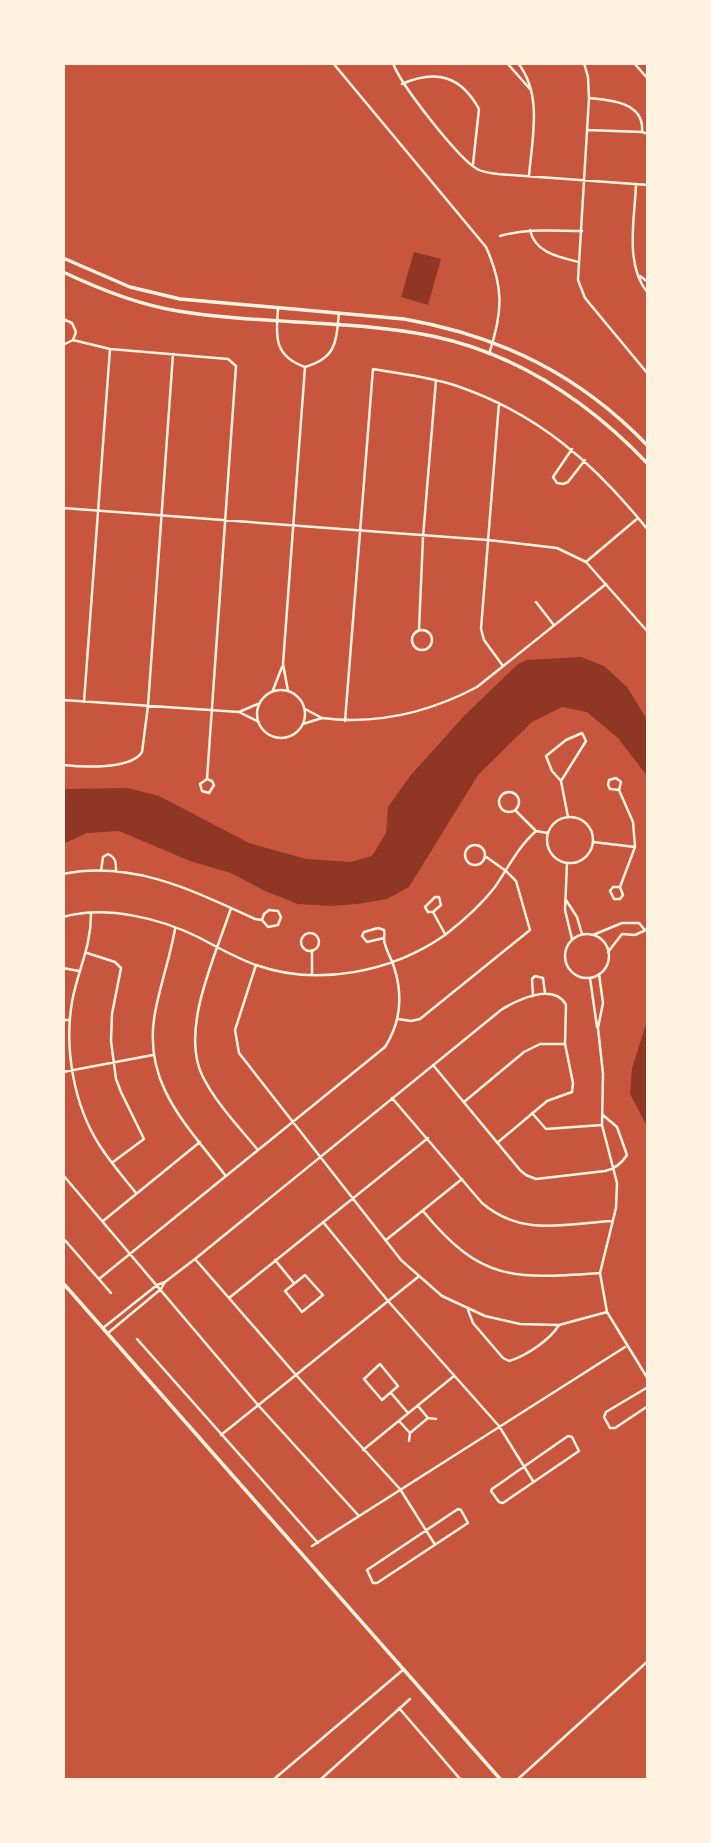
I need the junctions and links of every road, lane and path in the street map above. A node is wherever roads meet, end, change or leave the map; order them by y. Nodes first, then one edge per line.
1 (333, 63) edge
2 (393, 63) edge
3 (507, 63) edge
4 (518, 63) edge
5 (584, 63) edge
6 (634, 63) edge
7 (648, 70) edge
8 (643, 74) junction
9 (648, 79) edge
10 (402, 84) junction
11 (530, 89) junction
12 (589, 98) junction
13 (587, 130) junction
14 (642, 132) junction
15 (648, 134) edge
16 (473, 165) junction
17 (529, 176) junction
18 (583, 179) junction
19 (636, 184) junction
20 (648, 185) edge
21 (530, 230) junction
22 (582, 231) junction
23 (500, 236) dead end
24 (63, 258) edge
25 (579, 262) junction
26 (63, 272) edge
27 (640, 276) junction
28 (648, 282) edge
29 (149, 292) junction
30 (648, 293) edge
31 (146, 304) junction
32 (278, 309) junction
33 (339, 313) junction
34 (63, 319) edge
35 (277, 320) junction
36 (338, 324) junction
37 (73, 340) junction
38 (494, 341) junction
39 (63, 345) edge
40 (110, 349) junction
41 (173, 354) junction
42 (489, 354) junction
43 (305, 367) junction
44 (648, 374) edge
45 (436, 380) junction
46 (499, 403) junction
47 (648, 446) edge
48 (572, 449) junction
49 (585, 460) junction
50 (648, 464) edge
51 (63, 508) edge
52 (100, 511) junction
53 (162, 515) junction
54 (638, 518) junction
55 (226, 520) junction
56 (294, 526) junction
57 (648, 530) edge
58 (361, 531) junction
59 (423, 537) junction
60 (488, 540) junction
61 (586, 562) junction
62 (606, 584) junction
63 (536, 602) dead end
64 (554, 625) junction
65 (419, 629) junction
66 (648, 632) edge
67 (283, 664) junction
68 (503, 666) junction
69 (288, 691) junction
70 (272, 692) junction
71 (63, 700) edge
72 (85, 702) junction
73 (260, 703) junction
74 (148, 706) junction
75 (305, 708) junction
76 (212, 710) junction
77 (239, 712) junction
78 (322, 718) junction
79 (345, 721) junction
80 (259, 722) junction
81 (303, 724) junction
82 (63, 765) edge
83 (207, 779) junction
84 (561, 781) junction
85 (619, 790) dead end
86 (515, 810) junction
87 (568, 817) junction
88 (536, 831) junction
89 (548, 833) junction
90 (593, 842) junction
91 (635, 847) junction
92 (485, 856) junction
93 (567, 862) junction
94 (101, 871) junction
95 (116, 871) junction
96 (506, 871) junction
97 (63, 874) edge
98 (620, 887) dead end
99 (566, 900) junction
100 (231, 908) junction
101 (433, 912) junction
102 (90, 914) junction
103 (63, 917) edge
104 (262, 920) junction
105 (175, 928) junction
106 (646, 929) edge
107 (446, 934) junction
108 (582, 934) junction
109 (593, 935) junction
110 (384, 938) junction
111 (572, 939) junction
112 (218, 948) junction
113 (312, 950) junction
114 (608, 952) junction
115 (87, 953) junction
116 (392, 962) junction
117 (256, 965) junction
118 (63, 968) edge
119 (79, 971) junction
120 (600, 974) junction
121 (312, 975) junction
122 (590, 978) junction
123 (545, 995) junction
124 (533, 996) junction
125 (398, 1019) junction
126 (63, 1020) edge
127 (70, 1020) junction
128 (598, 1028) junction
129 (565, 1044) junction
130 (153, 1055) junction
131 (114, 1061) junction
132 (433, 1065) junction
133 (73, 1069) junction
134 (63, 1072) edge
135 (392, 1098) junction
136 (464, 1102) junction
137 (532, 1113) junction
138 (602, 1115) junction
139 (292, 1122) junction
140 (602, 1125) junction
141 (428, 1138) junction
142 (200, 1142) junction
143 (497, 1143) junction
144 (257, 1149) junction
145 (320, 1156) junction
146 (113, 1163) junction
147 (614, 1168) junction
148 (63, 1175) edge
149 (225, 1175) junction
150 (461, 1179) junction
151 (136, 1193) junction
152 (353, 1199) junction
153 (423, 1211) junction
154 (103, 1221) junction
155 (612, 1221) junction
156 (323, 1222) junction
157 (63, 1238) edge
158 (386, 1240) junction
159 (130, 1253) junction
160 (195, 1259) junction
161 (275, 1260) junction
162 (600, 1273) junction
163 (418, 1278) junction
164 (99, 1279) junction
165 (165, 1282) junction
166 (63, 1283) edge
167 (293, 1283) junction
168 (157, 1284) junction
169 (160, 1289) junction
170 (111, 1293) dead end
171 (229, 1299) junction
172 (388, 1301) junction
173 (468, 1310) junction
174 (607, 1311) junction
175 (559, 1325) junction
176 (102, 1328) junction
177 (107, 1334) junction
178 (138, 1339) dead end
179 (626, 1346) junction
180 (296, 1375) junction
181 (454, 1376) junction
182 (648, 1379) edge
183 (648, 1387) edge
184 (391, 1393) junction
185 (258, 1405) junction
186 (418, 1405) junction
187 (648, 1406) edge
188 (408, 1413) junction
189 (428, 1418) junction
190 (436, 1419) dead end
191 (399, 1421) junction
192 (499, 1426) junction
193 (410, 1433) junction
194 (221, 1435) junction
195 (410, 1441) dead end
196 (363, 1450) junction
197 (524, 1467) junction
198 (533, 1481) junction
199 (400, 1489) junction
200 (359, 1516) junction
201 (426, 1531) junction
202 (318, 1543) junction
203 (434, 1544) junction
204 (312, 1546) dead end
205 (648, 1661) edge
206 (404, 1669) junction
207 (410, 1699) dead end
208 (399, 1708) junction
209 (273, 1780) edge
210 (320, 1780) edge
211 (460, 1780) edge
212 (501, 1780) edge
213 (517, 1780) edge

1 - 38 street
2 - 10 street
3 - 11 street
4 - 11 street
5 - 12 street
6 - 8 street
7 - 8 street
8 - 9 street
10 - 16 street
10 - 16 street
11 - 17 street
12 - 13 street
12 - 14 street
13 - 14 street
13 - 18 street
14 - 15 street
16 - 17 street
17 - 18 street
18 - 19 street
18 - 22 street
19 - 20 street
19 - 27 street
21 - 22 street
21 - 23 street
21 - 25 street
22 - 25 street
24 - 29 street
25 - 44 street
26 - 31 street
27 - 28 street
27 - 30 street
29 - 31 street
29 - 32 street
31 - 35 street
32 - 33 street
32 - 35 street
33 - 36 street
33 - 38 street
34 - 37 street
35 - 36 street
35 - 43 street
36 - 42 street
36 - 43 street
37 - 39 street
37 - 40 street
38 - 42 street
38 - 47 street
40 - 41 street
40 - 52 street
41 - 53 street
41 - 55 street
42 - 50 street
43 - 56 street
45 - 46 street
45 - 58 street
45 - 59 street
46 - 48 street
46 - 60 street
48 - 49 street
48 - 49 street
49 - 54 street
51 - 52 street
52 - 53 street
52 - 72 street
53 - 55 street
53 - 74 street
54 - 57 street
54 - 61 street
55 - 56 street
55 - 76 street
56 - 58 street
56 - 67 street
58 - 59 street
58 - 79 street
59 - 60 street
59 - 65 street
60 - 61 street
60 - 68 street
61 - 62 street
62 - 64 street
62 - 66 street
63 - 64 street
64 - 68 street
65 - 65 street
67 - 69 street
67 - 70 street
68 - 79 street
69 - 70 street
69 - 75 street
70 - 73 street
71 - 72 street
72 - 74 street
73 - 77 street
73 - 80 street
74 - 76 street
74 - 82 street
75 - 78 street
75 - 81 street
76 - 77 street
76 - 83 street
77 - 80 street
78 - 79 street
78 - 81 street
80 - 81 street
83 - 83 street
84 - 84 street
84 - 87 street
85 - 91 street
86 - 86 street
86 - 88 street
87 - 89 street
87 - 90 street
88 - 89 street
88 - 96 street
89 - 93 street
90 - 91 street
90 - 93 street
91 - 98 street
92 - 92 street
92 - 96 street
93 - 99 street
94 - 95 street
94 - 95 street
94 - 97 street
95 - 100 street
96 - 107 street
96 - 125 street
99 - 108 street
99 - 111 street
100 - 104 street
100 - 112 street
101 - 101 street
101 - 107 street
102 - 103 street
102 - 105 street
102 - 115 street
104 - 104 street
105 - 112 street
105 - 130 street
106 - 109 street
106 - 114 street
107 - 116 street
108 - 109 street
108 - 111 street
109 - 114 street
110 - 110 street
110 - 116 street
111 - 122 street
112 - 117 street
112 - 144 street
113 - 113 street
113 - 121 street
114 - 120 street
115 - 119 street
115 - 131 street
116 - 121 street
116 - 125 street
117 - 121 street
117 - 139 street
118 - 119 street
119 - 127 street
120 - 122 street
120 - 128 street
122 - 128 street
123 - 124 street
123 - 124 street
123 - 129 street
124 - 132 street
125 - 139 street
126 - 127 street
127 - 133 street
128 - 138 street
129 - 136 street
129 - 137 street
130 - 131 street
130 - 142 street
131 - 133 street
131 - 146 street
132 - 135 street
132 - 136 street
133 - 134 street
133 - 146 street
135 - 141 street
135 - 145 street
136 - 143 street
137 - 140 street
137 - 143 street
138 - 140 street
138 - 147 street
139 - 144 street
139 - 145 street
140 - 147 street
141 - 150 street
141 - 152 street
142 - 149 street
142 - 151 street
143 - 147 street
144 - 149 street
145 - 152 street
145 - 160 street
146 - 151 street
147 - 155 street
148 - 154 street
149 - 159 street
150 - 153 street
150 - 155 street
151 - 154 street
152 - 156 street
152 - 158 street
153 - 158 street
153 - 162 street
154 - 159 street
155 - 162 street
156 - 161 street
156 - 172 street
157 - 164 street
158 - 163 street
159 - 164 street
159 - 168 street
160 - 165 street
160 - 171 street
161 - 167 street
161 - 171 street
162 - 174 street
163 - 172 street
163 - 173 street
164 - 170 street
165 - 168 street
165 - 169 street
166 - 176 street
167 - 167 street
168 - 169 street
168 - 176 street
169 - 177 street
169 - 185 street
171 - 180 street
172 - 180 street
172 - 181 street
173 - 175 street
173 - 175 street
174 - 175 street
174 - 179 street
176 - 177 street
177 - 206 street
178 - 194 street
179 - 182 street
179 - 192 street
180 - 185 street
180 - 196 street
181 - 186 street
181 - 192 street
183 - 187 street
184 - 184 street
184 - 188 street
185 - 194 street
185 - 200 street
186 - 188 street
186 - 189 street
188 - 191 street
189 - 190 street
189 - 193 street
191 - 193 street
191 - 196 street
192 - 197 street
192 - 199 street
193 - 195 street
194 - 202 street
196 - 199 street
197 - 198 street
197 - 198 street
197 - 198 street
199 - 200 street
199 - 201 street
200 - 202 street
201 - 203 street
201 - 203 street
201 - 203 street
202 - 204 street
205 - 213 street
206 - 209 street
206 - 212 street
207 - 208 street
208 - 210 street
208 - 211 street

